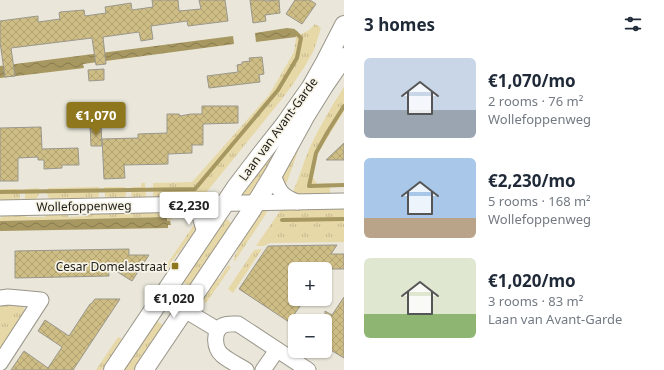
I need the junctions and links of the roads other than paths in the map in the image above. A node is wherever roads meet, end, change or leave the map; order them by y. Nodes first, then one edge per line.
1 (344, 25) edge
2 (344, 57) edge
3 (272, 175) junction
4 (344, 201) edge
5 (297, 202) junction
6 (225, 203) junction
7 (255, 203) junction
8 (192, 204) junction
9 (0, 208) edge
10 (205, 233) junction
11 (163, 297) junction
12 (0, 298) edge
13 (184, 310) junction
14 (218, 330) junction
15 (277, 350) junction
16 (0, 363) edge
17 (114, 370) edge
18 (144, 370) edge
19 (246, 370) edge
20 (264, 370) edge
21 (308, 370) edge

1 - 6 street, Laan van Avant-Garde
2 - 3 street, Laan van Avant-Garde
3 - 5 street
3 - 7 street, Laan van Avant-Garde
4 - 5 street, Wollefoppenweg
5 - 7 street, Wollefoppenweg
6 - 7 street, Wollefoppenweg
6 - 8 street, Wollefoppenweg
6 - 10 street, Laan van Avant-Garde
7 - 13 street, Laan van Avant-Garde
8 - 9 street, Wollefoppenweg
8 - 10 street
10 - 11 street, Laan van Avant-Garde
11 - 13 street
11 - 17 street, Laan van Avant-Garde
12 - 16 street
13 - 14 street
13 - 18 street, Laan van Avant-Garde
14 - 15 street
14 - 19 street
15 - 20 street
15 - 21 street

